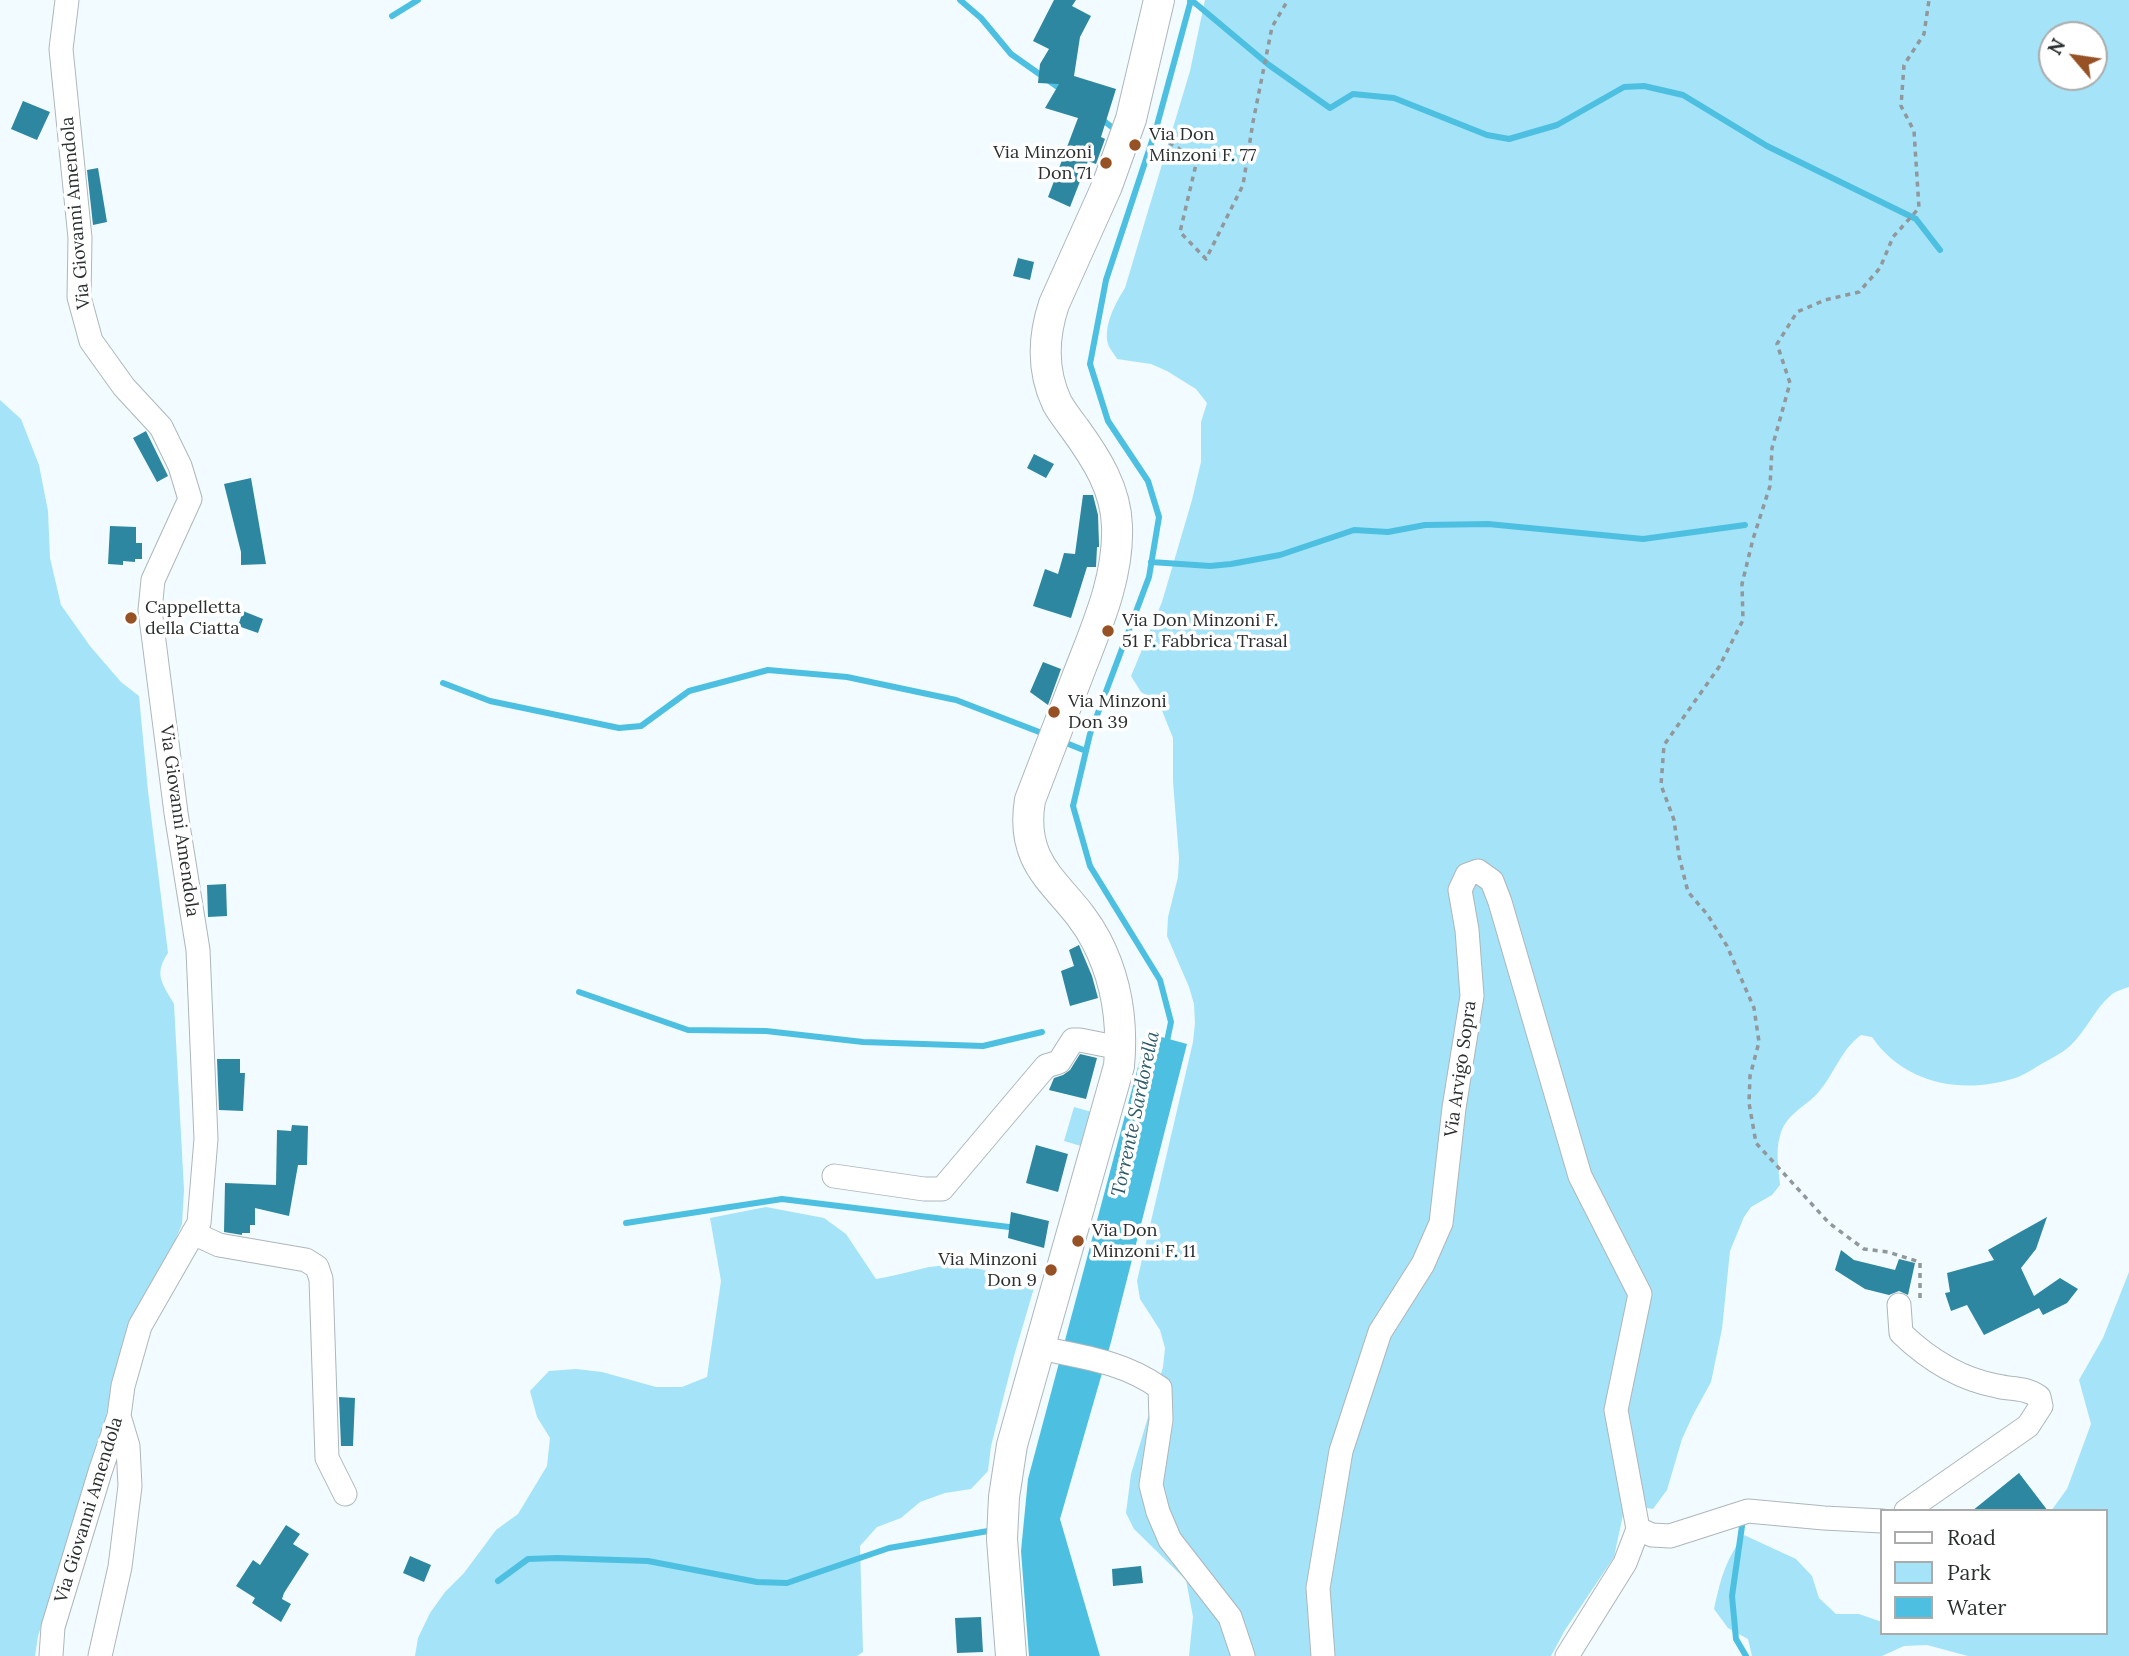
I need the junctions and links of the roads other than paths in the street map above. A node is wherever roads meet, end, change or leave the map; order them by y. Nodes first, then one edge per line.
1 (67, 0) edge
2 (1159, 0) edge
3 (1121, 1048) junction
4 (834, 1176) dead end
5 (193, 1233) junction
6 (1910, 1302) road end
7 (1045, 1349) junction
8 (120, 1416) junction
9 (345, 1494) dead end
10 (1909, 1509) edge
11 (1881, 1521) edge
12 (1639, 1529) junction
13 (51, 1656) edge
14 (100, 1656) edge
15 (1011, 1656) edge
16 (1243, 1656) edge
17 (1323, 1656) edge
18 (1567, 1656) edge

1 - 5 street, Via Giovanni Amendola
2 - 3 main road
3 - 4 street
3 - 7 main road
5 - 8 street, Via Giovanni Amendola
5 - 9 street
6 - 10 street
7 - 15 main road
7 - 16 street
8 - 13 street, Via Giovanni Amendola
8 - 14 street
11 - 12 street
12 - 17 street, Via Arvigo Sopra
12 - 18 street

